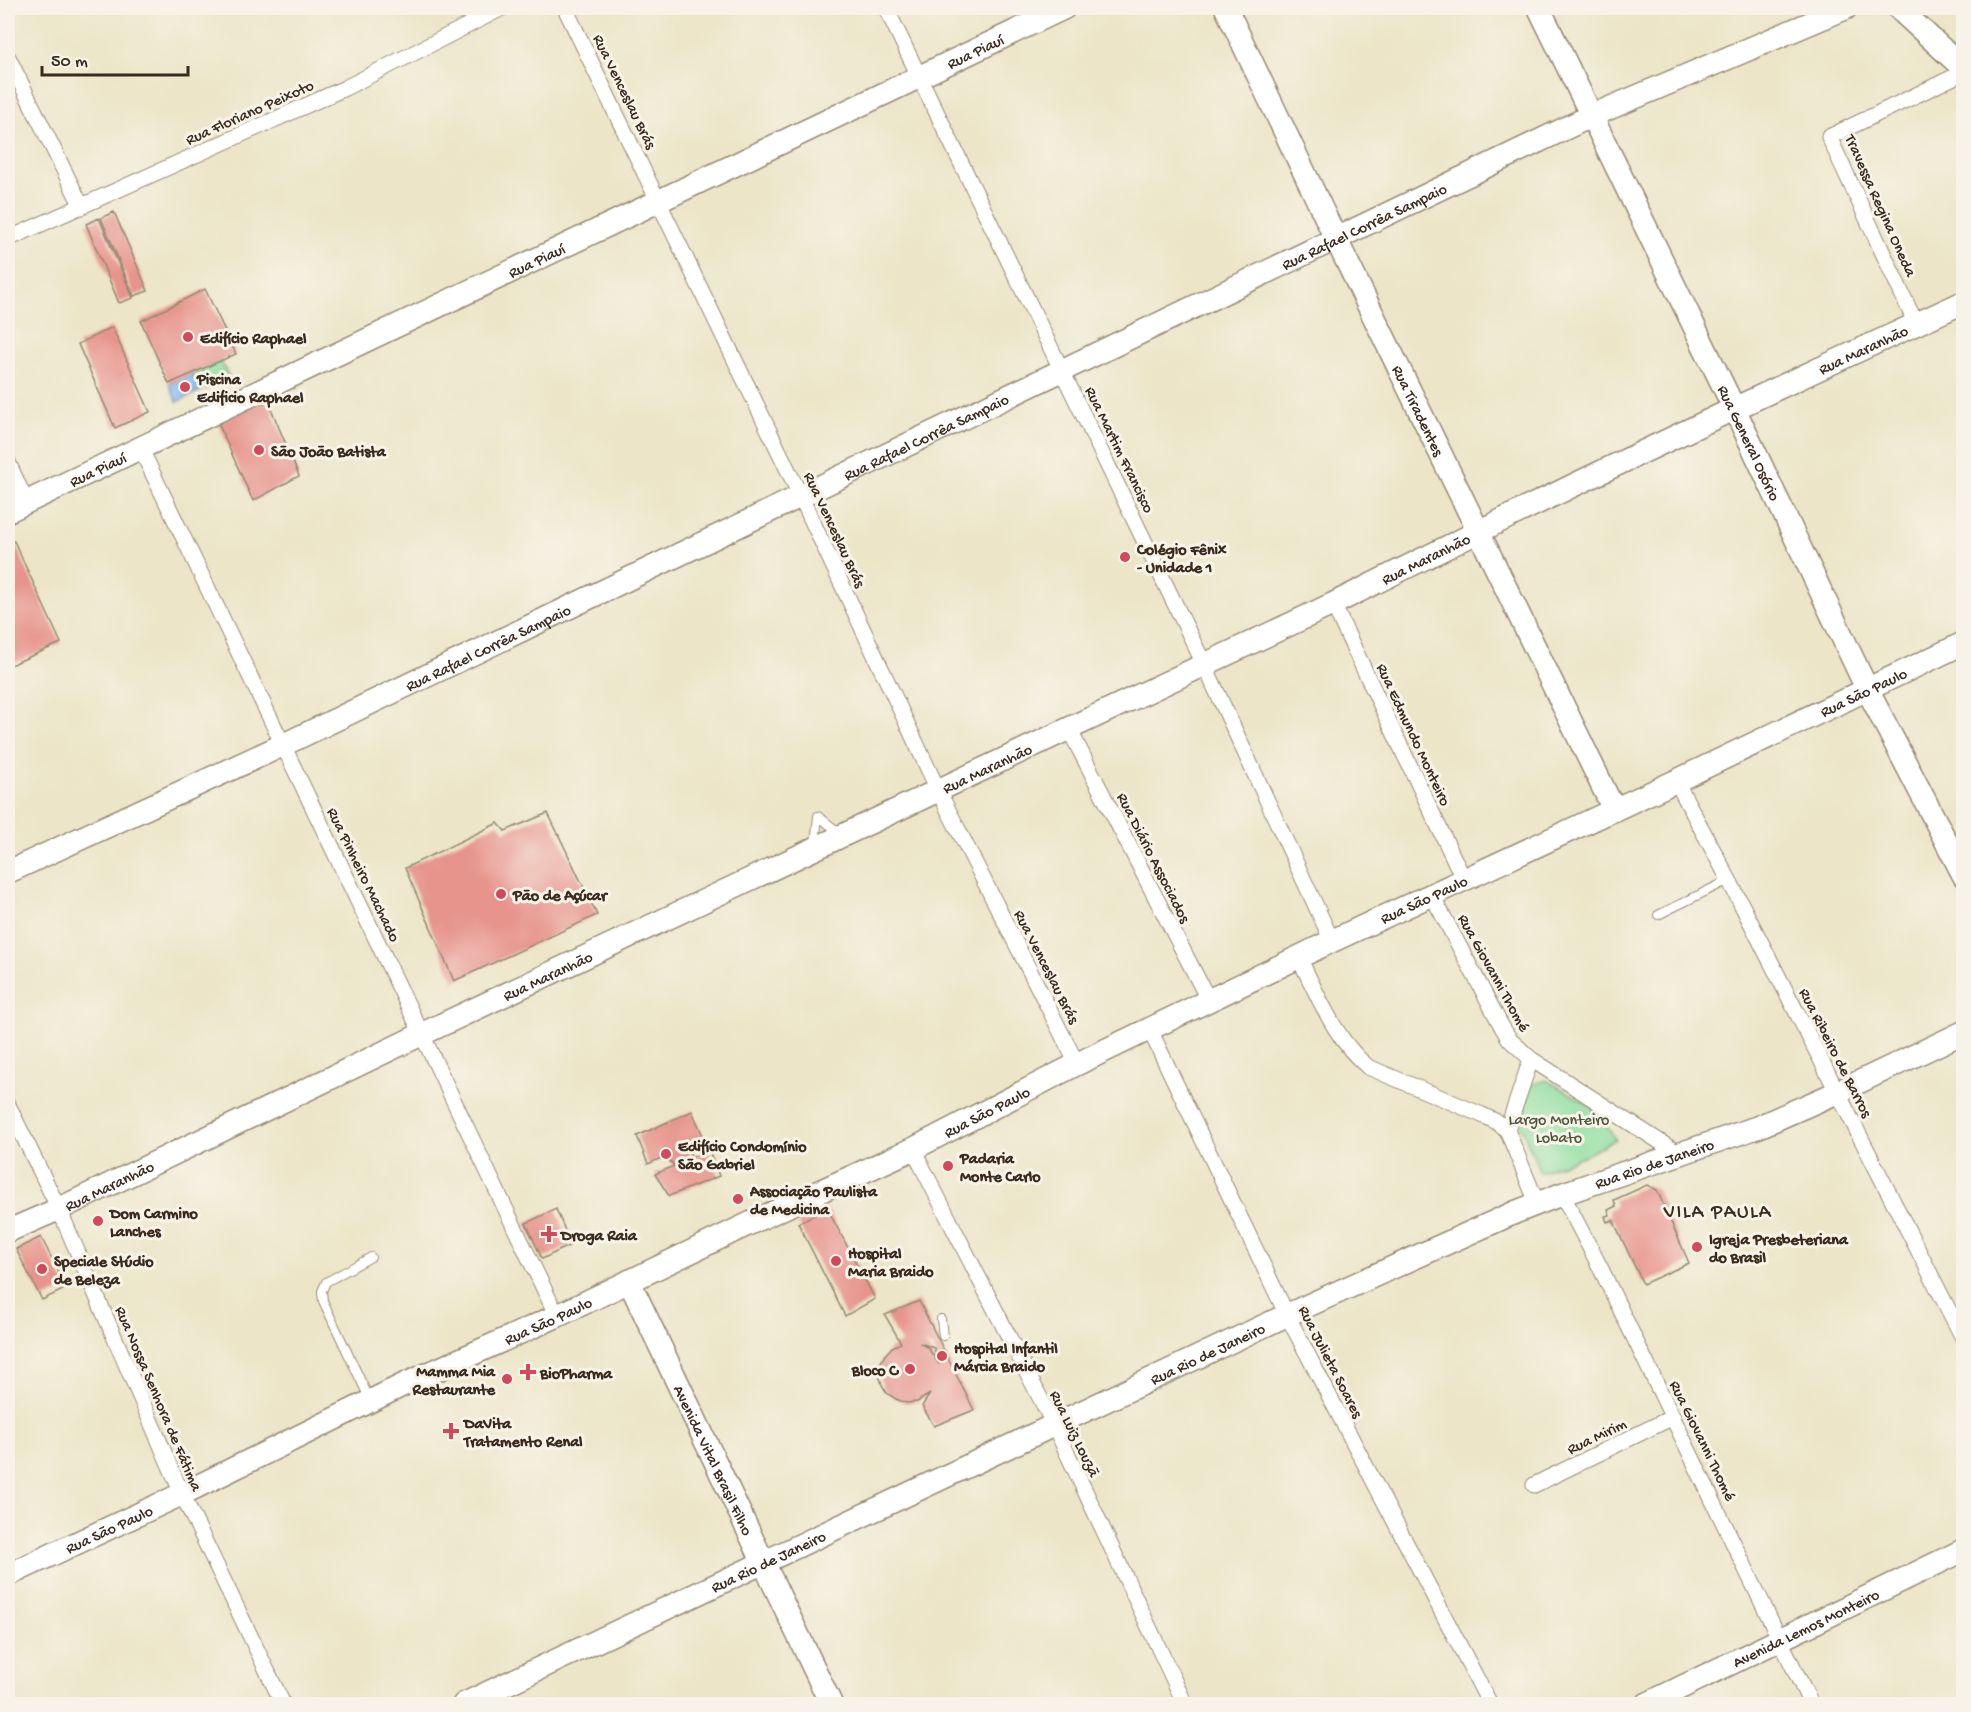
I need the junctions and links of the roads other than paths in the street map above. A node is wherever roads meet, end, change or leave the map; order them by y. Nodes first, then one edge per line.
1 (565, 8) edge
2 (886, 8) edge
3 (1064, 8) edge
4 (1226, 8) edge
5 (1539, 8) edge
6 (1846, 8) edge
7 (1898, 8) edge
8 (491, 10) edge
9 (8, 57) edge
10 (1964, 71) edge
11 (920, 75) junction
12 (1591, 116) junction
13 (659, 200) junction
14 (82, 207) junction
15 (8, 239) edge
16 (1336, 239) junction
17 (1964, 302) edge
18 (1917, 324) junction
19 (1062, 369) junction
20 (1734, 408) junction
21 (140, 447) junction
22 (8, 462) edge
23 (800, 495) junction
24 (17, 506) edge
25 (1478, 530) junction
26 (1333, 604) junction
27 (1964, 643) edge
28 (1204, 664) junction
29 (1867, 689) junction
30 (1069, 729) junction
31 (283, 745) junction
32 (1676, 781) junction
33 (938, 789) junction
34 (1614, 810) junction
35 (8, 872) edge
36 (1964, 876) edge
37 (1464, 880) junction
38 (1729, 880) junction
39 (1432, 895) junction
40 (1658, 915) dead end
41 (1332, 941) junction
42 (1299, 958) junction
43 (1209, 1001) junction
44 (1150, 1030) junction
45 (1964, 1032) edge
46 (422, 1034) junction
47 (1531, 1059) junction
48 (1077, 1064) junction
49 (1838, 1092) junction
50 (8, 1105) edge
51 (1507, 1130) junction
52 (913, 1149) junction
53 (1679, 1154) junction
54 (1562, 1194) junction
55 (1537, 1203) junction
56 (59, 1209) junction
57 (8, 1231) edge
58 (371, 1257) dead end
59 (629, 1281) junction
60 (557, 1316) junction
61 (1287, 1316) junction
62 (941, 1319) dead end
63 (943, 1336) dead end
64 (1964, 1341) edge
65 (370, 1401) junction
66 (1674, 1417) junction
67 (1054, 1425) junction
68 (1534, 1485) dead end
69 (182, 1494) junction
70 (1964, 1550) edge
71 (762, 1563) junction
72 (8, 1575) edge
73 (1780, 1639) junction
74 (283, 1704) edge
75 (464, 1704) edge
76 (831, 1704) edge
77 (1185, 1704) edge
78 (1490, 1704) edge
79 (1647, 1704) edge
80 (1811, 1704) edge

1 - 13 street, Rua Venceslau Brás
2 - 11 street, Rua Martim Francisco
3 - 11 street, Rua Piauí
4 - 16 street, Rua Tiradentes
5 - 12 street, Rua General Osório
6 - 12 street, Rua Rafael Corrêa Sampaio
7 - 10 street
8 - 14 street, Rua Floriano Peixoto
9 - 14 street
10 - 18 street, Travessa Regina Oneda
11 - 13 street, Rua Piauí
11 - 19 street, Rua Martim Francisco
12 - 16 street, Rua Rafael Corrêa Sampaio
12 - 20 street, Rua General Osório
13 - 21 street, Rua Piauí
13 - 23 street, Rua Venceslau Brás
14 - 15 street, Rua Floriano Peixoto
16 - 19 street, Rua Rafael Corrêa Sampaio
16 - 25 street, Rua Tiradentes
17 - 18 street, Rua Maranhão
18 - 20 street, Rua Maranhão
19 - 23 street, Rua Rafael Corrêa Sampaio
19 - 28 street, Rua Martim Francisco
20 - 25 street, Rua Maranhão
20 - 29 street, Rua General Osório
21 - 24 street, Rua Piauí
21 - 31 street, Rua Pinheiro Machado
22 - 24 street
23 - 31 street, Rua Rafael Corrêa Sampaio
23 - 33 street, Rua Venceslau Brás
25 - 26 street, Rua Maranhão
25 - 34 street, Rua Tiradentes
26 - 28 street, Rua Maranhão
26 - 37 street, Rua Edmundo Monteiro
27 - 29 street, Rua São Paulo
28 - 30 street, Rua Maranhão
28 - 41 street, Rua Martim Francisco
29 - 32 street, Rua São Paulo
29 - 36 street, Rua General Osório
30 - 33 street, Rua Maranhão
30 - 43 street, Rua Diário Associados
31 - 35 street, Rua Rafael Corrêa Sampaio
31 - 46 street, Rua Pinheiro Machado
32 - 34 street, Rua São Paulo
32 - 38 street, Rua Ribeiro de Barros
33 - 46 street, Rua Maranhão
33 - 48 street, Rua Venceslau Brás
34 - 37 street, Rua São Paulo
37 - 39 street, Rua São Paulo
38 - 40 lane
38 - 49 street, Rua Ribeiro de Barros
39 - 41 street, Rua São Paulo
39 - 47 street, Rua Giovanni Thomé
41 - 42 street, Rua São Paulo
42 - 43 street, Rua São Paulo
42 - 51 street
43 - 44 street, Rua São Paulo
44 - 48 street, Rua São Paulo
44 - 61 street, Rua Julieta Soares
45 - 49 street, Rua Rio de Janeiro
46 - 56 street, Rua Maranhão
46 - 60 street, Rua Pinheiro Machado
47 - 51 street
47 - 53 street
48 - 52 street, Rua São Paulo
49 - 53 street, Rua Rio de Janeiro
49 - 64 street, Rua Ribeiro de Barros
50 - 56 street, Rua Nossa Senhora de Fátima
51 - 55 street
52 - 59 street, Rua São Paulo
52 - 67 street, Rua Luiz Louzã
53 - 54 street, Rua Rio de Janeiro
54 - 55 street, Rua Rio de Janeiro
54 - 66 street, Rua Giovanni Thomé
55 - 61 street, Rua Rio de Janeiro
56 - 57 street, Rua Maranhão
56 - 69 street, Rua Nossa Senhora de Fátima
58 - 65 lane
59 - 60 street, Rua São Paulo
59 - 71 street, Avenida Vital Brasil Filho
60 - 65 street, Rua São Paulo
61 - 67 street, Rua Rio de Janeiro
61 - 78 street, Rua Julieta Soares
62 - 63 lane
65 - 69 street, Rua São Paulo
66 - 68 street, Rua Mirim
66 - 73 street, Rua Giovanni Thomé
67 - 71 street, Rua Rio de Janeiro
67 - 77 street, Rua Luiz Louzã
69 - 72 street, Rua São Paulo
69 - 74 street, Rua Nossa Senhora de Fátima
70 - 73 street, Avenida Lemos Monteiro
71 - 75 street, Rua Rio de Janeiro
71 - 76 street, Avenida Vital Brasil Filho
73 - 79 street, Avenida Lemos Monteiro
73 - 80 street, Rua Giovanni Thomé

